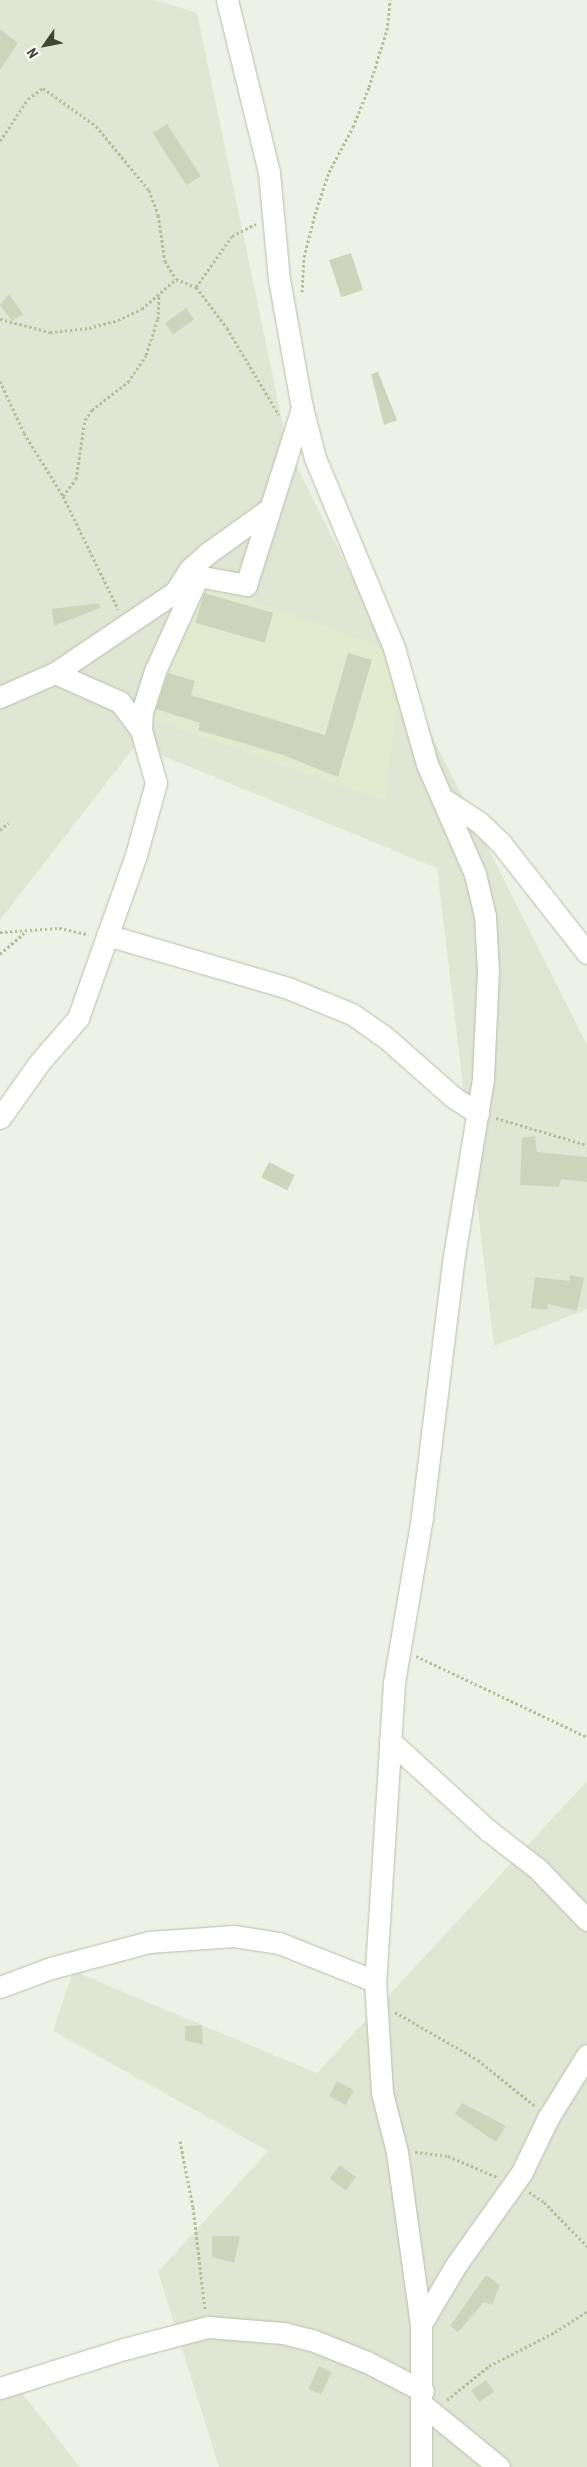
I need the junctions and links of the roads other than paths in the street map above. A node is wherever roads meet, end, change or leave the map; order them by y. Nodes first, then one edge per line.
1 (227, 0) edge
2 (302, 408) junction
3 (268, 510) junction
4 (55, 673) junction
5 (0, 697) edge
6 (141, 730) junction
7 (440, 796) junction
8 (106, 935) junction
9 (587, 953) edge
10 (478, 1113) junction
11 (0, 1118) edge
12 (390, 1741) junction
13 (587, 1920) edge
14 (0, 1986) edge
15 (375, 1991) junction
16 (587, 2055) edge
17 (421, 2324) junction
18 (0, 2388) edge
19 (426, 2403) junction
20 (421, 2467) edge
21 (499, 2467) edge

1 - 2 street
2 - 3 street
2 - 7 street
3 - 4 street
3 - 6 street
4 - 5 street
4 - 6 street
6 - 8 street
7 - 9 street
7 - 10 street
8 - 10 street
8 - 11 street
10 - 12 street
12 - 13 street
12 - 15 street
14 - 15 street
15 - 17 street
16 - 17 street
17 - 19 street
18 - 19 street
19 - 20 street
19 - 21 street

